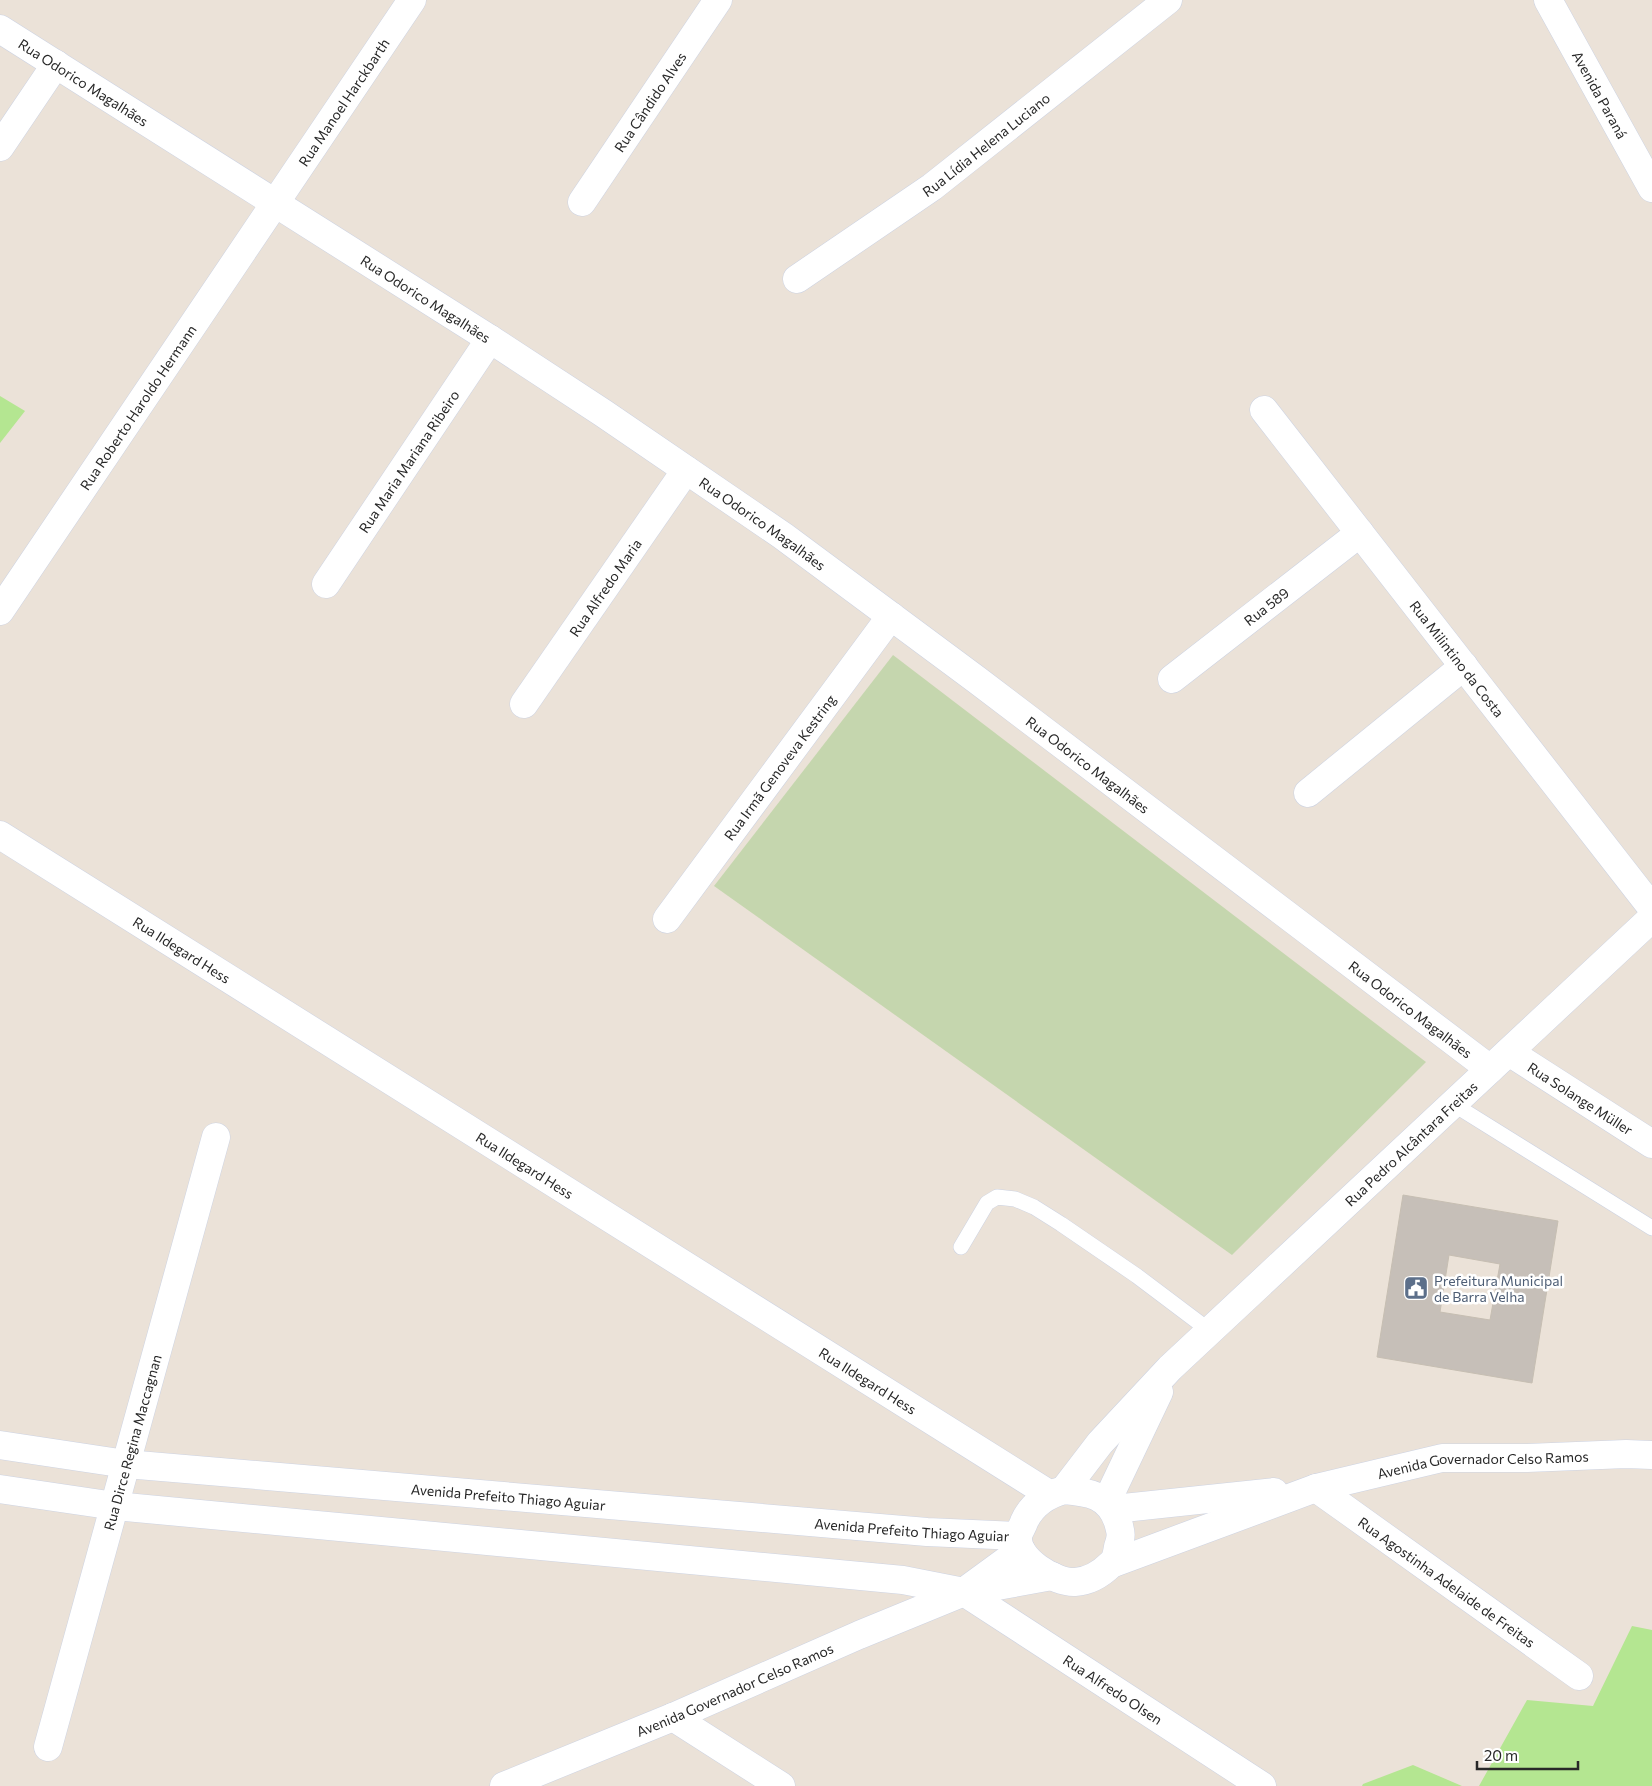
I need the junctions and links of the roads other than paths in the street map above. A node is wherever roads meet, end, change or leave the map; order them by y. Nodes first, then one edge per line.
1 (412, 0) edge
2 (718, 0) edge
3 (1168, 0) edge
4 (1548, 0) edge
5 (0, 29) edge
6 (56, 64) junction
7 (0, 147) edge
8 (1652, 188) edge
9 (582, 202) dead end
10 (275, 203) junction
11 (797, 279) dead end
12 (490, 339) junction
13 (1264, 410) dead end
14 (686, 470) junction
15 (1360, 533) junction
16 (326, 584) dead end
17 (0, 611) edge
18 (891, 616) junction
19 (1464, 666) junction
20 (1172, 679) dead end
21 (524, 704) dead end
22 (1308, 794) dead end
23 (0, 835) edge
24 (1652, 908) edge
25 (1652, 918) edge
26 (667, 919) dead end
27 (1500, 1061) junction
28 (1453, 1104) junction
29 (216, 1137) dead end
30 (1652, 1144) edge
31 (1652, 1228) edge
32 (961, 1248) dead end
33 (1210, 1330) junction
34 (1170, 1368) junction
35 (0, 1445) edge
36 (1652, 1456) edge
37 (126, 1464) junction
38 (1316, 1488) junction
39 (0, 1489) edge
40 (1057, 1492) junction
41 (1110, 1505) junction
42 (115, 1506) junction
43 (1020, 1543) junction
44 (1114, 1562) junction
45 (1052, 1576) junction
46 (964, 1592) junction
47 (1579, 1676) dead end
48 (673, 1717) junction
49 (48, 1747) dead end
50 (504, 1786) edge
51 (781, 1786) edge
52 (1262, 1786) edge

1 - 10 street, Rua Manoel Harckbarth
2 - 9 street, Rua Cândido Alves
3 - 11 street, Rua Lídia Helena Luciano
4 - 8 street, Avenida Paraná
5 - 6 street, Rua Odorico Magalhães
6 - 7 street
6 - 10 street, Rua Odorico Magalhães
10 - 12 street, Rua Odorico Magalhães
10 - 17 street, Rua Roberto Haroldo Hermann
12 - 14 street, Rua Odorico Magalhães
12 - 16 street, Rua Maria Mariana Ribeiro
13 - 15 street, Rua Milintino da Costa
14 - 18 street, Rua Odorico Magalhães
14 - 21 street, Rua Alfredo Maria
15 - 19 street, Rua Milintino da Costa
15 - 20 street, Rua 589
18 - 26 street, Rua Irmã Genoveva Kestring
18 - 27 street, Rua Odorico Magalhães
19 - 22 street
19 - 24 street, Rua Milintino da Costa
23 - 40 street, Rua Ildegard Hess
25 - 27 street, Rua Pedro Alcântara Freitas
27 - 28 street, Rua Pedro Alcântara Freitas
27 - 30 street, Rua Solange Müller
28 - 31 lane
28 - 33 street, Rua Pedro Alcântara Freitas
29 - 37 street, Rua Dirce Regina Maccagnan
32 - 33 lane
33 - 34 street, Rua Pedro Alcântara Freitas
34 - 40 street, Rua Pedro Alcântara Freitas
34 - 41 street, Rua Pedro Alcântara Freitas
35 - 37 street, Avenida Prefeito Thiago Aguiar
36 - 38 street, Avenida Governador Celso Ramos
37 - 42 street, Rua Dirce Regina Maccagnan
37 - 43 street, Avenida Prefeito Thiago Aguiar
38 - 41 street, Avenida Governador Celso Ramos
38 - 44 street, Avenida Governador Celso Ramos
38 - 47 street, Rua Agostinha Adelaide de Freitas
39 - 42 street
40 - 41 street
40 - 43 street
41 - 44 street
42 - 46 street
42 - 49 street, Rua Dirce Regina Maccagnan
43 - 45 street
43 - 46 street, Avenida Governador Celso Ramos
44 - 45 street
45 - 46 street, Avenida Governador Celso Ramos
46 - 48 street, Avenida Governador Celso Ramos
46 - 52 street, Rua Alfredo Olsen
48 - 50 street, Avenida Governador Celso Ramos
48 - 51 street

